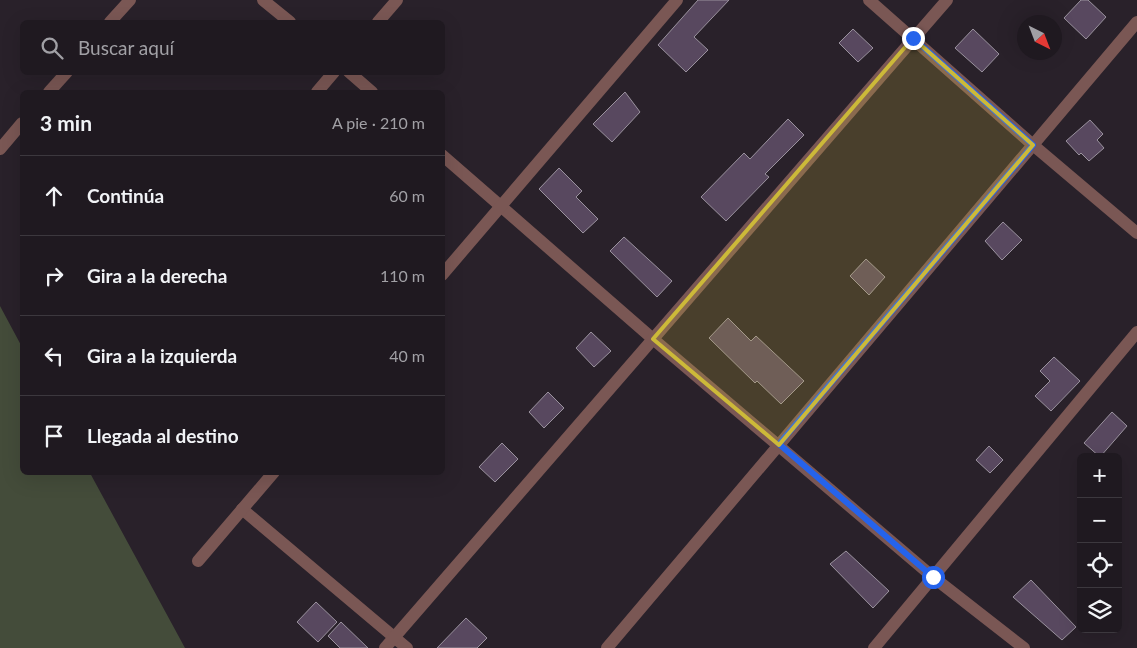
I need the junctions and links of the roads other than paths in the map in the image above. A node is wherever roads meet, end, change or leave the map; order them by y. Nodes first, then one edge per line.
1 (130, 0) edge
2 (263, 0) edge
3 (397, 0) edge
4 (677, 0) edge
5 (869, 0) edge
6 (947, 0) edge
7 (112, 20) edge
8 (288, 20) edge
9 (380, 20) edge
10 (1137, 22) edge
11 (913, 38) junction
12 (64, 75) edge
13 (331, 75) edge
14 (352, 75) edge
15 (51, 90) edge
16 (319, 90) edge
17 (370, 90) edge
18 (20, 126) edge
19 (1033, 145) junction
20 (0, 149) edge
21 (445, 158) edge
22 (501, 206) junction
23 (1137, 233) edge
24 (445, 271) edge
25 (1137, 332) edge
26 (653, 340) junction
27 (779, 444) junction
28 (271, 475) edge
29 (242, 509) junction
30 (198, 561) dead end
31 (933, 577) junction
32 (395, 637) junction
33 (384, 648) edge
34 (407, 648) edge
35 (607, 648) edge
36 (874, 648) edge
37 (1024, 648) edge

1 - 7 street
2 - 8 street
3 - 9 street
4 - 22 street
5 - 11 street
6 - 11 street
10 - 19 street
11 - 19 street
11 - 26 street
12 - 15 street
13 - 16 street
14 - 17 street
18 - 20 street
19 - 23 street
19 - 27 street
21 - 22 street
22 - 24 street
22 - 26 street
25 - 31 street
26 - 27 street
26 - 32 street
27 - 31 street
27 - 35 street
28 - 29 street
29 - 30 street
29 - 32 street
31 - 36 street
31 - 37 street
32 - 33 street
32 - 34 street

